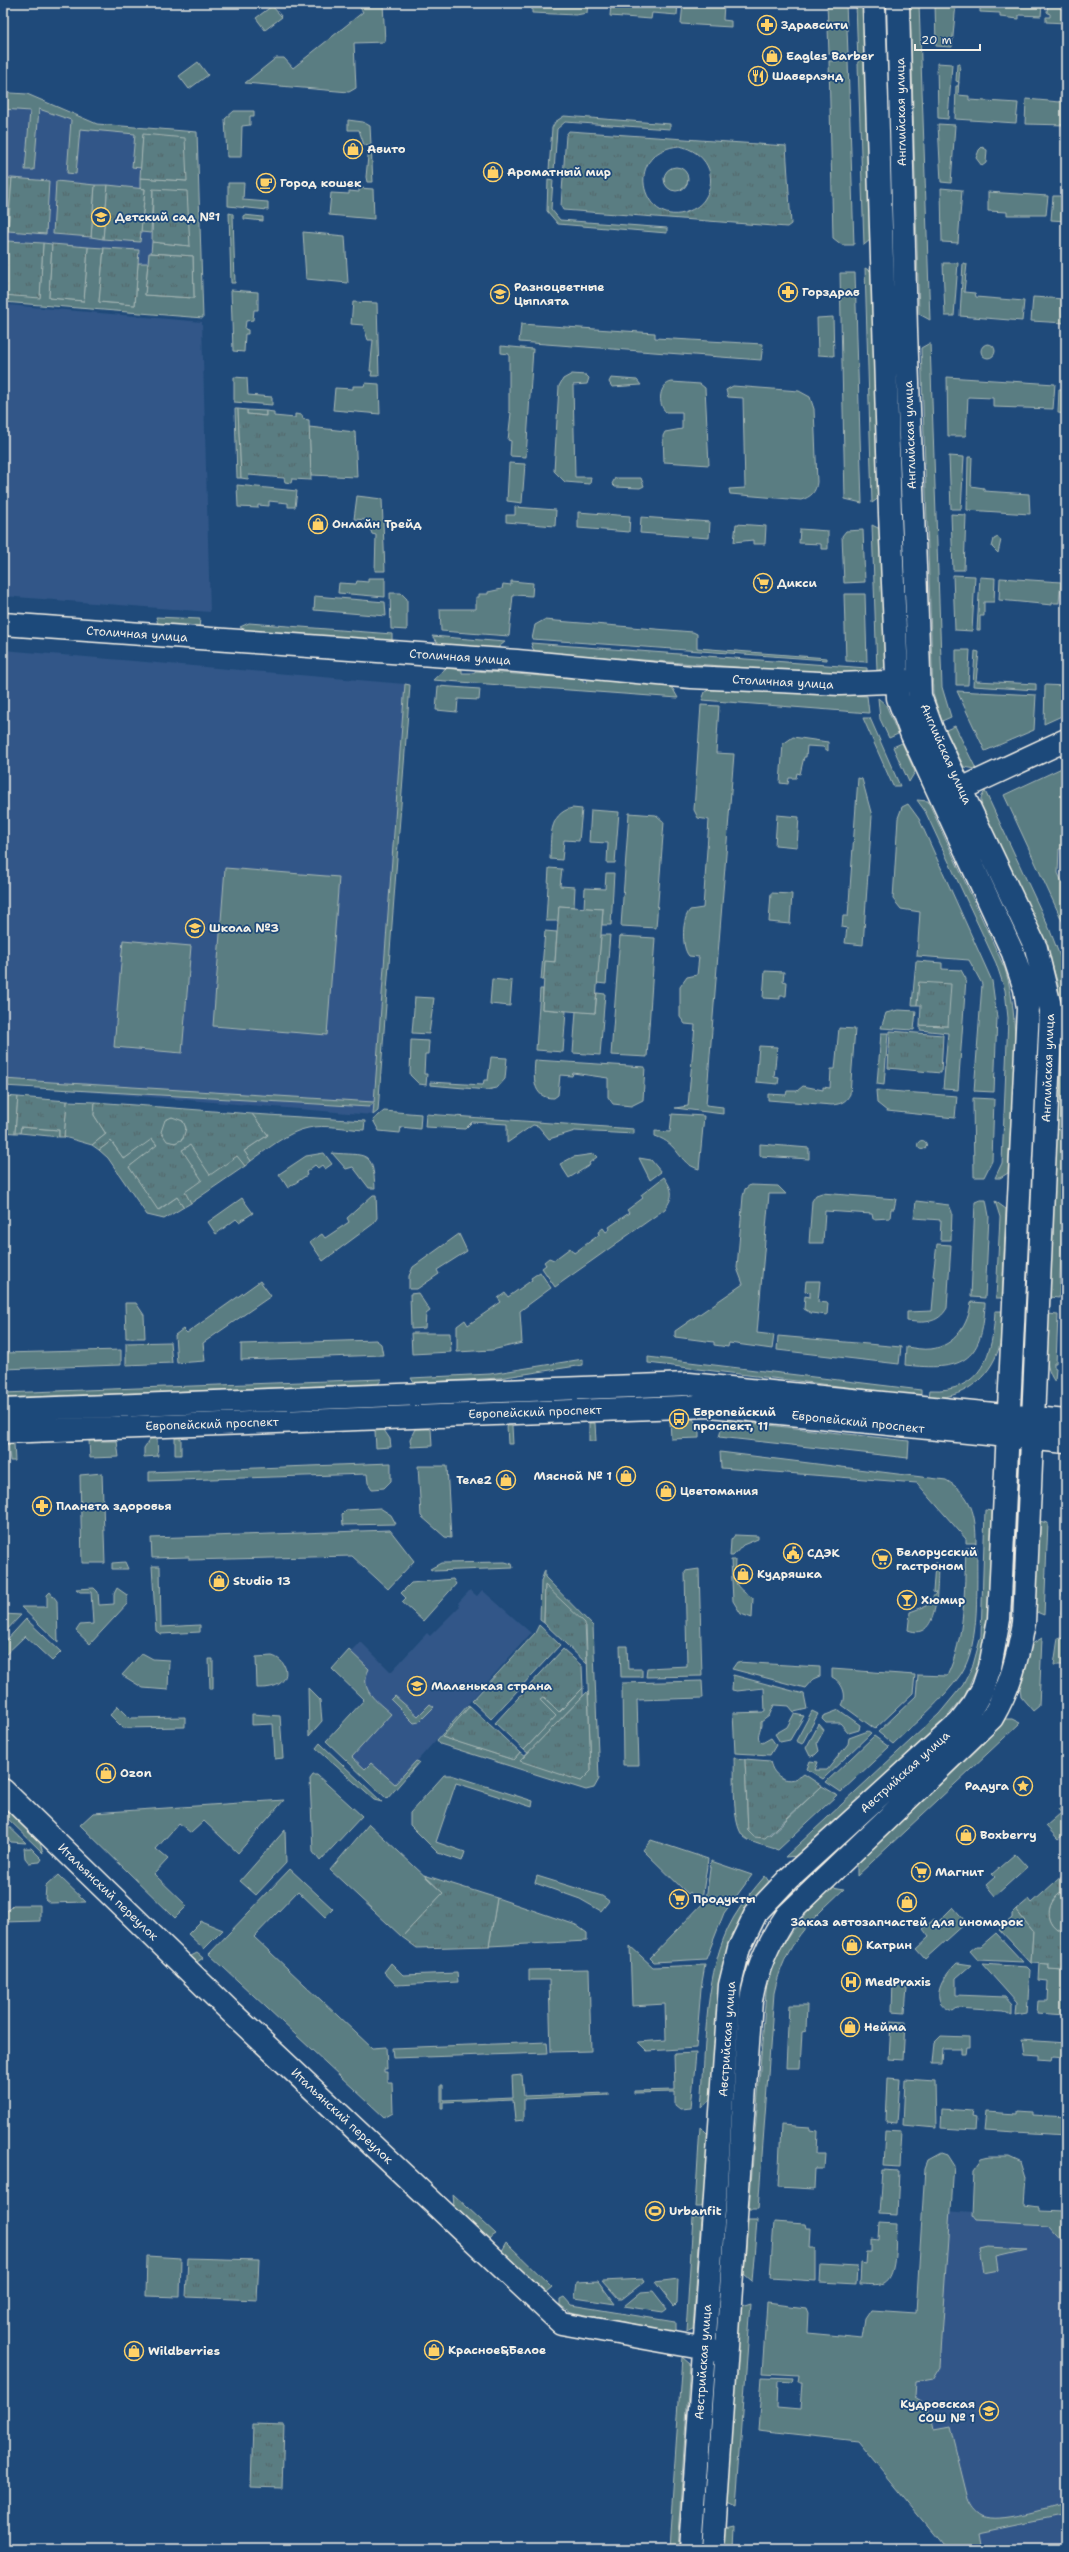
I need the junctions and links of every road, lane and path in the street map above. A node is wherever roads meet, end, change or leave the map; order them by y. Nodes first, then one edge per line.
1 (874, 3) edge
2 (898, 3) edge
3 (3, 624) edge
4 (907, 682) junction
5 (1066, 740) edge
6 (962, 789) junction
7 (3, 1410) edge
8 (1009, 1416) junction
9 (1033, 1418) junction
10 (1066, 1421) edge
11 (3, 1432) edge
12 (1008, 1438) junction
13 (1032, 1440) junction
14 (1066, 1442) edge
15 (3, 1790) edge
16 (704, 2349) junction
17 (727, 2353) junction
18 (690, 2549) edge
19 (713, 2549) edge

1 - 4 street, Английская улица
2 - 4 street, Английская улица
3 - 4 street, Столичная улица
4 - 6 street, Английская улица
4 - 8 street, Английская улица
5 - 6 street
6 - 9 street, Английская улица
7 - 8 street, Европейский проспект
8 - 9 street, Европейский проспект
8 - 12 street, Английская улица
9 - 10 street, Европейский проспект
9 - 13 street, Английская улица
11 - 12 street, Европейский проспект
12 - 13 street, Европейский проспект
12 - 16 street, Австрийская улица
13 - 14 street, Европейский проспект
13 - 17 street, Австрийская улица
15 - 16 street, Итальянский переулок
16 - 17 street, Итальянский переулок
16 - 18 street, Австрийская улица
17 - 19 street, Австрийская улица

